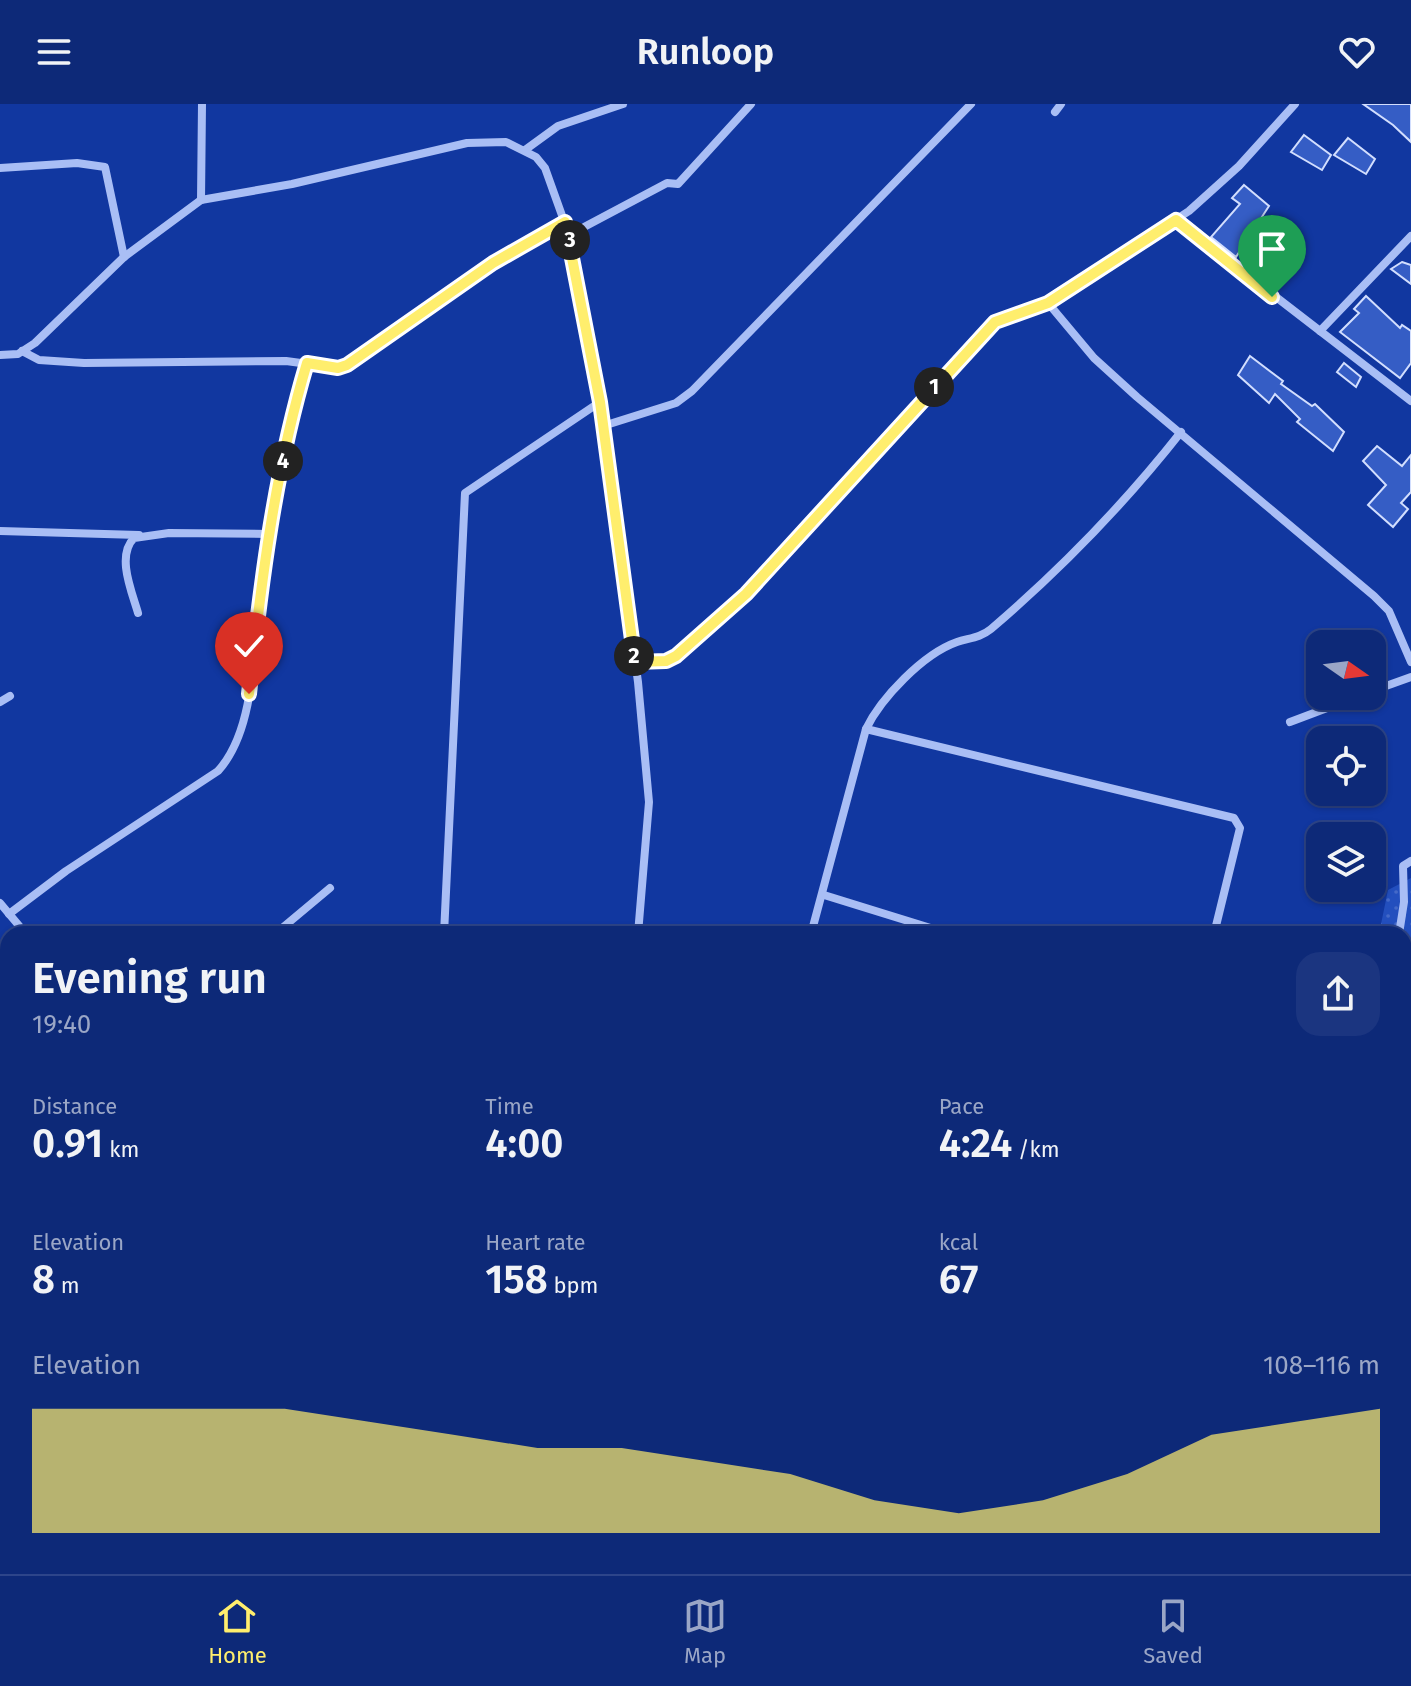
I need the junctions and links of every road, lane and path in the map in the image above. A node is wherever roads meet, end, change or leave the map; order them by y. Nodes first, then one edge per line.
1 (202, 104) edge
2 (623, 104) edge
3 (751, 104) edge
4 (971, 104) edge
5 (1295, 104) edge
6 (525, 150) junction
7 (0, 168) edge
8 (201, 200) junction
9 (1176, 220) junction
10 (565, 222) junction
11 (569, 235) junction
12 (1411, 236) edge
13 (124, 257) junction
14 (1048, 303) junction
15 (1320, 331) junction
16 (22, 351) junction
17 (0, 355) edge
18 (307, 363) junction
19 (1411, 401) edge
20 (600, 402) junction
21 (603, 426) junction
22 (1181, 432) junction
23 (0, 531) edge
24 (270, 534) junction
25 (142, 535) junction
26 (138, 613) dead end
27 (635, 662) junction
28 (1411, 662) edge
29 (1411, 677) edge
30 (1386, 686) edge
31 (10, 696) dead end
32 (0, 702) edge
33 (1322, 710) edge
34 (1290, 722) dead end
35 (866, 729) junction
36 (1411, 861) edge
37 (330, 888) dead end
38 (824, 895) junction
39 (0, 903) edge
40 (9, 914) junction
41 (19, 926) edge
42 (285, 926) edge
43 (444, 926) edge
44 (639, 926) edge
45 (814, 926) edge
46 (924, 926) edge
47 (1216, 926) edge
48 (1400, 926) edge

1 - 8 street
2 - 6 street
3 - 11 street
4 - 21 street
5 - 9 street
6 - 8 street
6 - 10 street
7 - 13 street
8 - 13 street
9 - 14 street
9 - 15 street
10 - 11 street
10 - 18 street
11 - 20 street
12 - 15 street
13 - 16 street
14 - 22 street
14 - 27 street
15 - 19 street
16 - 17 street
16 - 18 street
18 - 24 street
20 - 21 street
20 - 43 street
21 - 27 street
22 - 28 street
22 - 35 street
23 - 25 street
24 - 25 street
24 - 40 street
25 - 26 street
27 - 44 street
29 - 30 street
31 - 32 street
33 - 34 street
35 - 38 street
35 - 47 street
36 - 48 street
37 - 42 street
38 - 45 street
38 - 46 street
39 - 40 street
40 - 41 street

